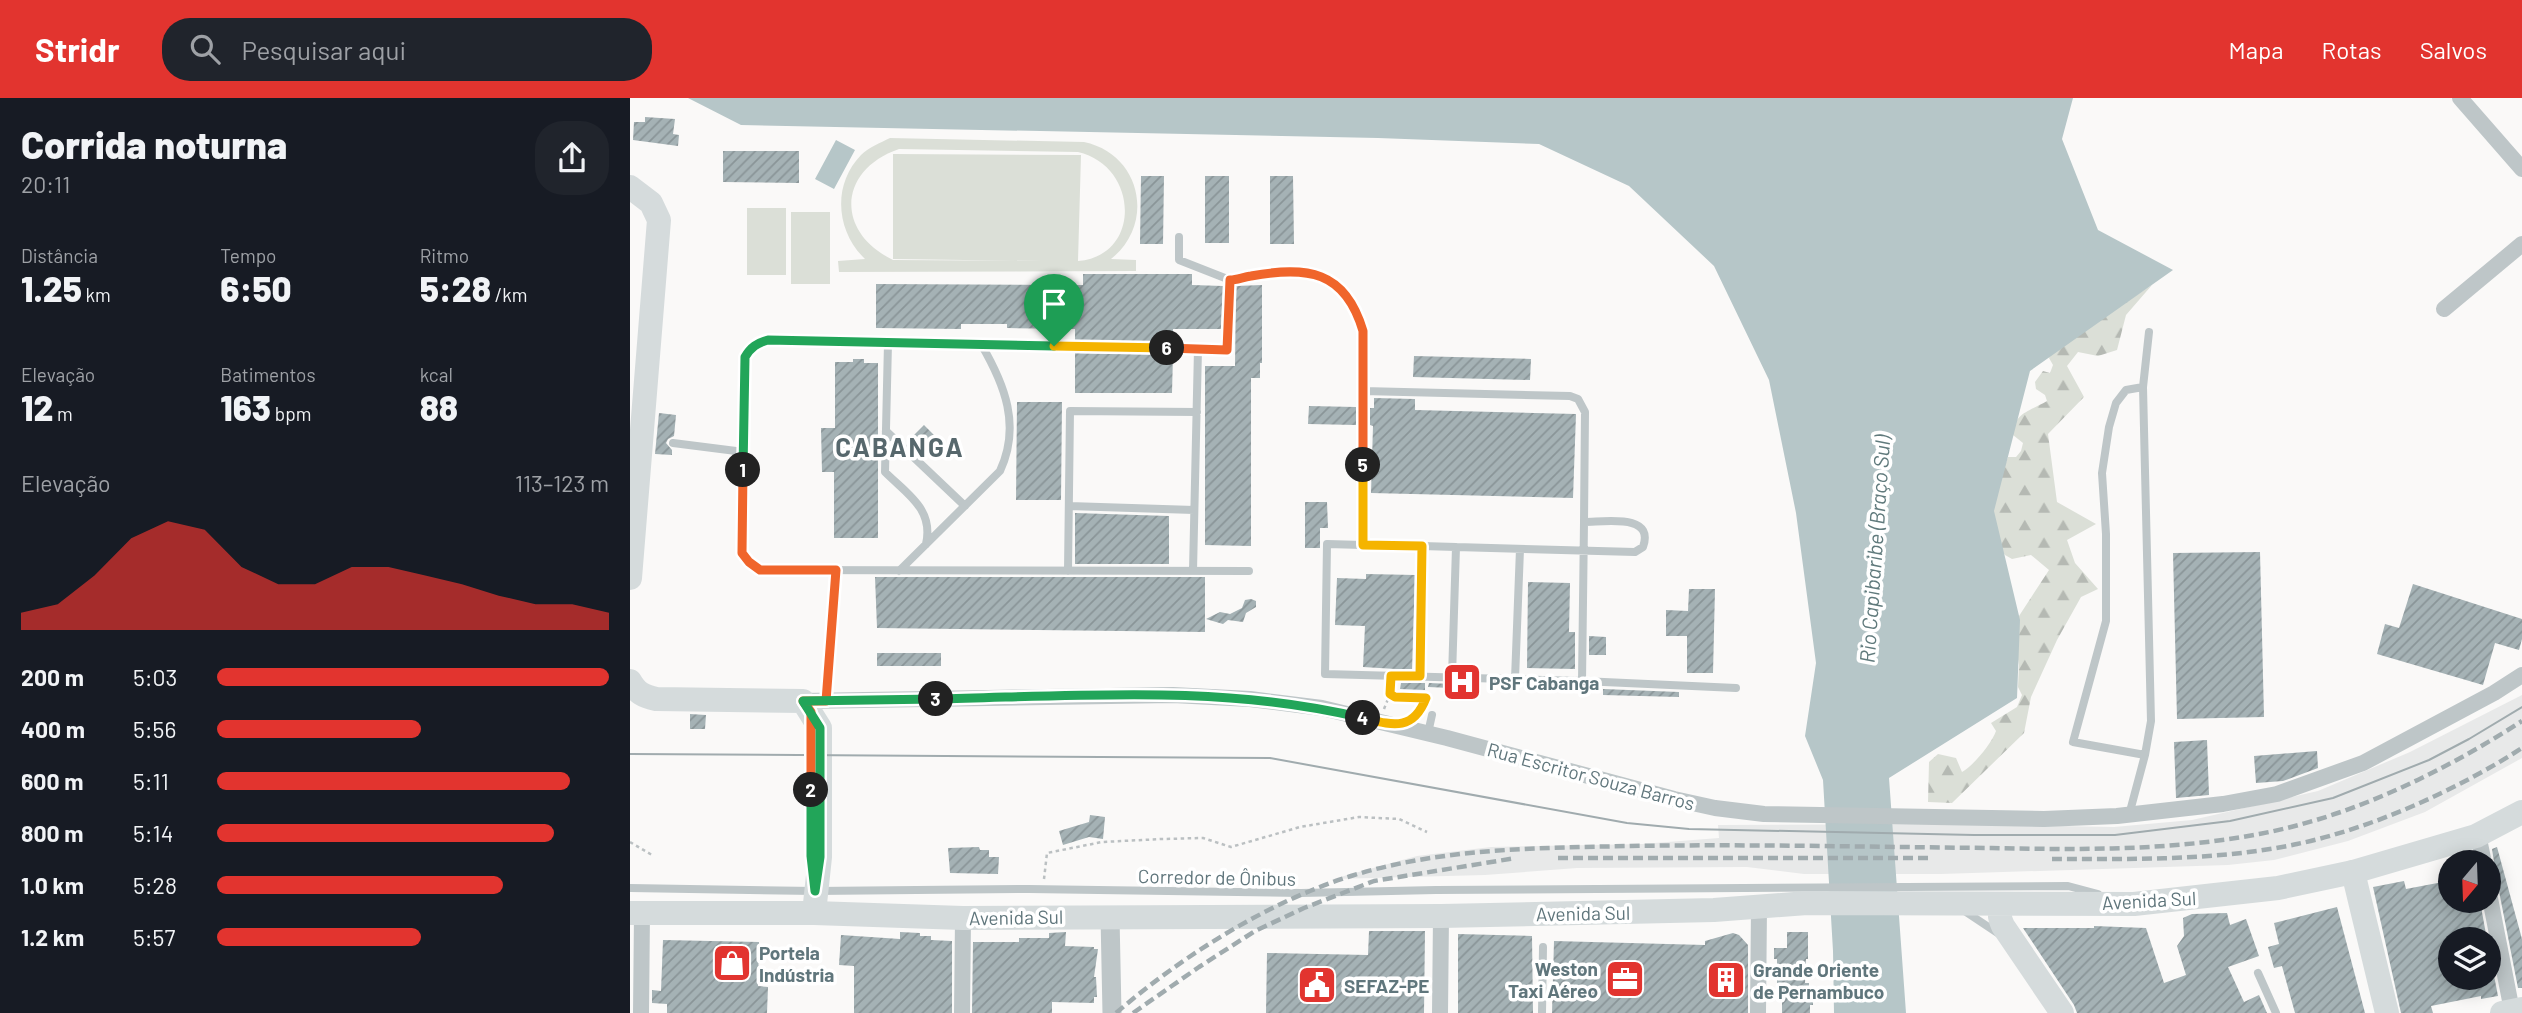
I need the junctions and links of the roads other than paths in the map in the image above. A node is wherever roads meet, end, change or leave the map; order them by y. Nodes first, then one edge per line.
1 (2460, 98) edge
2 (2522, 169) edge
3 (630, 187) edge
4 (1179, 237) dead end
5 (2522, 244) edge
6 (1230, 280) junction
7 (2444, 309) dead end
8 (2149, 332) dead end
9 (888, 343) junction
10 (981, 344) junction
11 (1198, 349) junction
12 (2143, 387) junction
13 (1363, 391) junction
14 (1197, 412) junction
15 (886, 430) junction
16 (639, 440) edge
17 (674, 443) dead end
18 (744, 452) junction
19 (965, 506) junction
20 (1069, 506) junction
21 (1194, 510) junction
22 (1584, 522) junction
23 (926, 544) junction
24 (1363, 545) junction
25 (1422, 546) junction
26 (1455, 547) junction
27 (1520, 549) junction
28 (1585, 550) junction
29 (836, 570) junction
30 (899, 570) junction
31 (1068, 571) junction
32 (1193, 571) junction
33 (1249, 571) dead end
34 (630, 578) edge
35 (2522, 675) edge
36 (1420, 676) junction
37 (1452, 677) junction
38 (1515, 679) junction
39 (1581, 681) junction
40 (633, 686) edge
41 (1736, 688) dead end
42 (813, 704) junction
43 (1432, 715) dead end
44 (1428, 733) junction
45 (2145, 755) junction
46 (2520, 812) edge
47 (2129, 815) junction
48 (2478, 834) junction
49 (2481, 850) edge
50 (2353, 872) junction
51 (630, 888) edge
52 (1923, 892) junction
53 (1806, 896) junction
54 (814, 902) junction
55 (1950, 903) junction
56 (2005, 904) junction
57 (2134, 904) junction
58 (1759, 907) junction
59 (636, 913) edge
60 (2493, 914) edge
61 (1110, 916) junction
62 (1441, 916) junction
63 (963, 918) junction
64 (1544, 947) dead end
65 (2017, 948) junction
66 (2258, 973) dead end
67 (2512, 1011) edge
68 (641, 1013) edge
69 (962, 1013) edge
70 (1112, 1013) edge
71 (1440, 1013) edge
72 (1542, 1013) edge
73 (1758, 1013) edge
74 (2062, 1013) edge
75 (2276, 1013) edge
76 (2387, 1013) edge

1 - 2 street
3 - 16 main road
4 - 6 lane
5 - 7 street
6 - 11 lane
6 - 13 lane
8 - 12 lane
9 - 10 lane
9 - 15 lane
9 - 18 lane
10 - 11 lane
10 - 19 lane
11 - 14 lane
12 - 45 lane
12 - 45 lane
13 - 22 lane
13 - 24 lane
14 - 20 lane
14 - 21 lane
15 - 19 lane
15 - 23 lane
16 - 34 main road
17 - 18 lane
18 - 29 lane
19 - 23 lane
20 - 21 lane
20 - 31 lane
21 - 32 lane
22 - 28 lane
22 - 28 lane
23 - 30 lane
24 - 25 lane
24 - 36 lane
25 - 26 lane
25 - 36 lane
26 - 27 lane
26 - 37 lane
27 - 28 lane
27 - 38 lane
28 - 39 lane
29 - 30 lane
29 - 42 lane
30 - 31 lane
31 - 32 lane
32 - 33 lane
35 - 47 street, Rua Escritor Souza Barros
36 - 37 lane
37 - 38 lane
38 - 39 lane
39 - 41 lane
40 - 42 main road, Rua Escritor Souza Barros
42 - 44 street, Rua Escritor Souza Barros
42 - 54 main road
43 - 44 lane
44 - 47 street, Rua Escritor Souza Barros
45 - 47 lane
46 - 48 main road, Avenida Sul
48 - 49 street
48 - 50 main road, Avenida Sul
50 - 57 main road, Avenida Sul
50 - 76 main road
51 - 54 lane, Corredor de Ônibus
52 - 53 main road, Avenida Sul
52 - 55 main road, Avenida Sul
52 - 57 lane
53 - 54 lane, Corredor de Ônibus
53 - 58 main road, Avenida Sul
54 - 59 main road, Avenida Sul
54 - 63 main road, Avenida Sul
55 - 56 main road, Avenida Sul
55 - 65 lane
56 - 57 main road, Avenida Sul
56 - 65 main road
58 - 62 main road, Avenida Sul
58 - 73 street
59 - 68 street
60 - 67 street
61 - 62 main road, Avenida Sul
61 - 63 main road, Avenida Sul
61 - 70 street
62 - 71 street
63 - 69 street
64 - 72 lane
65 - 74 main road
66 - 75 lane

